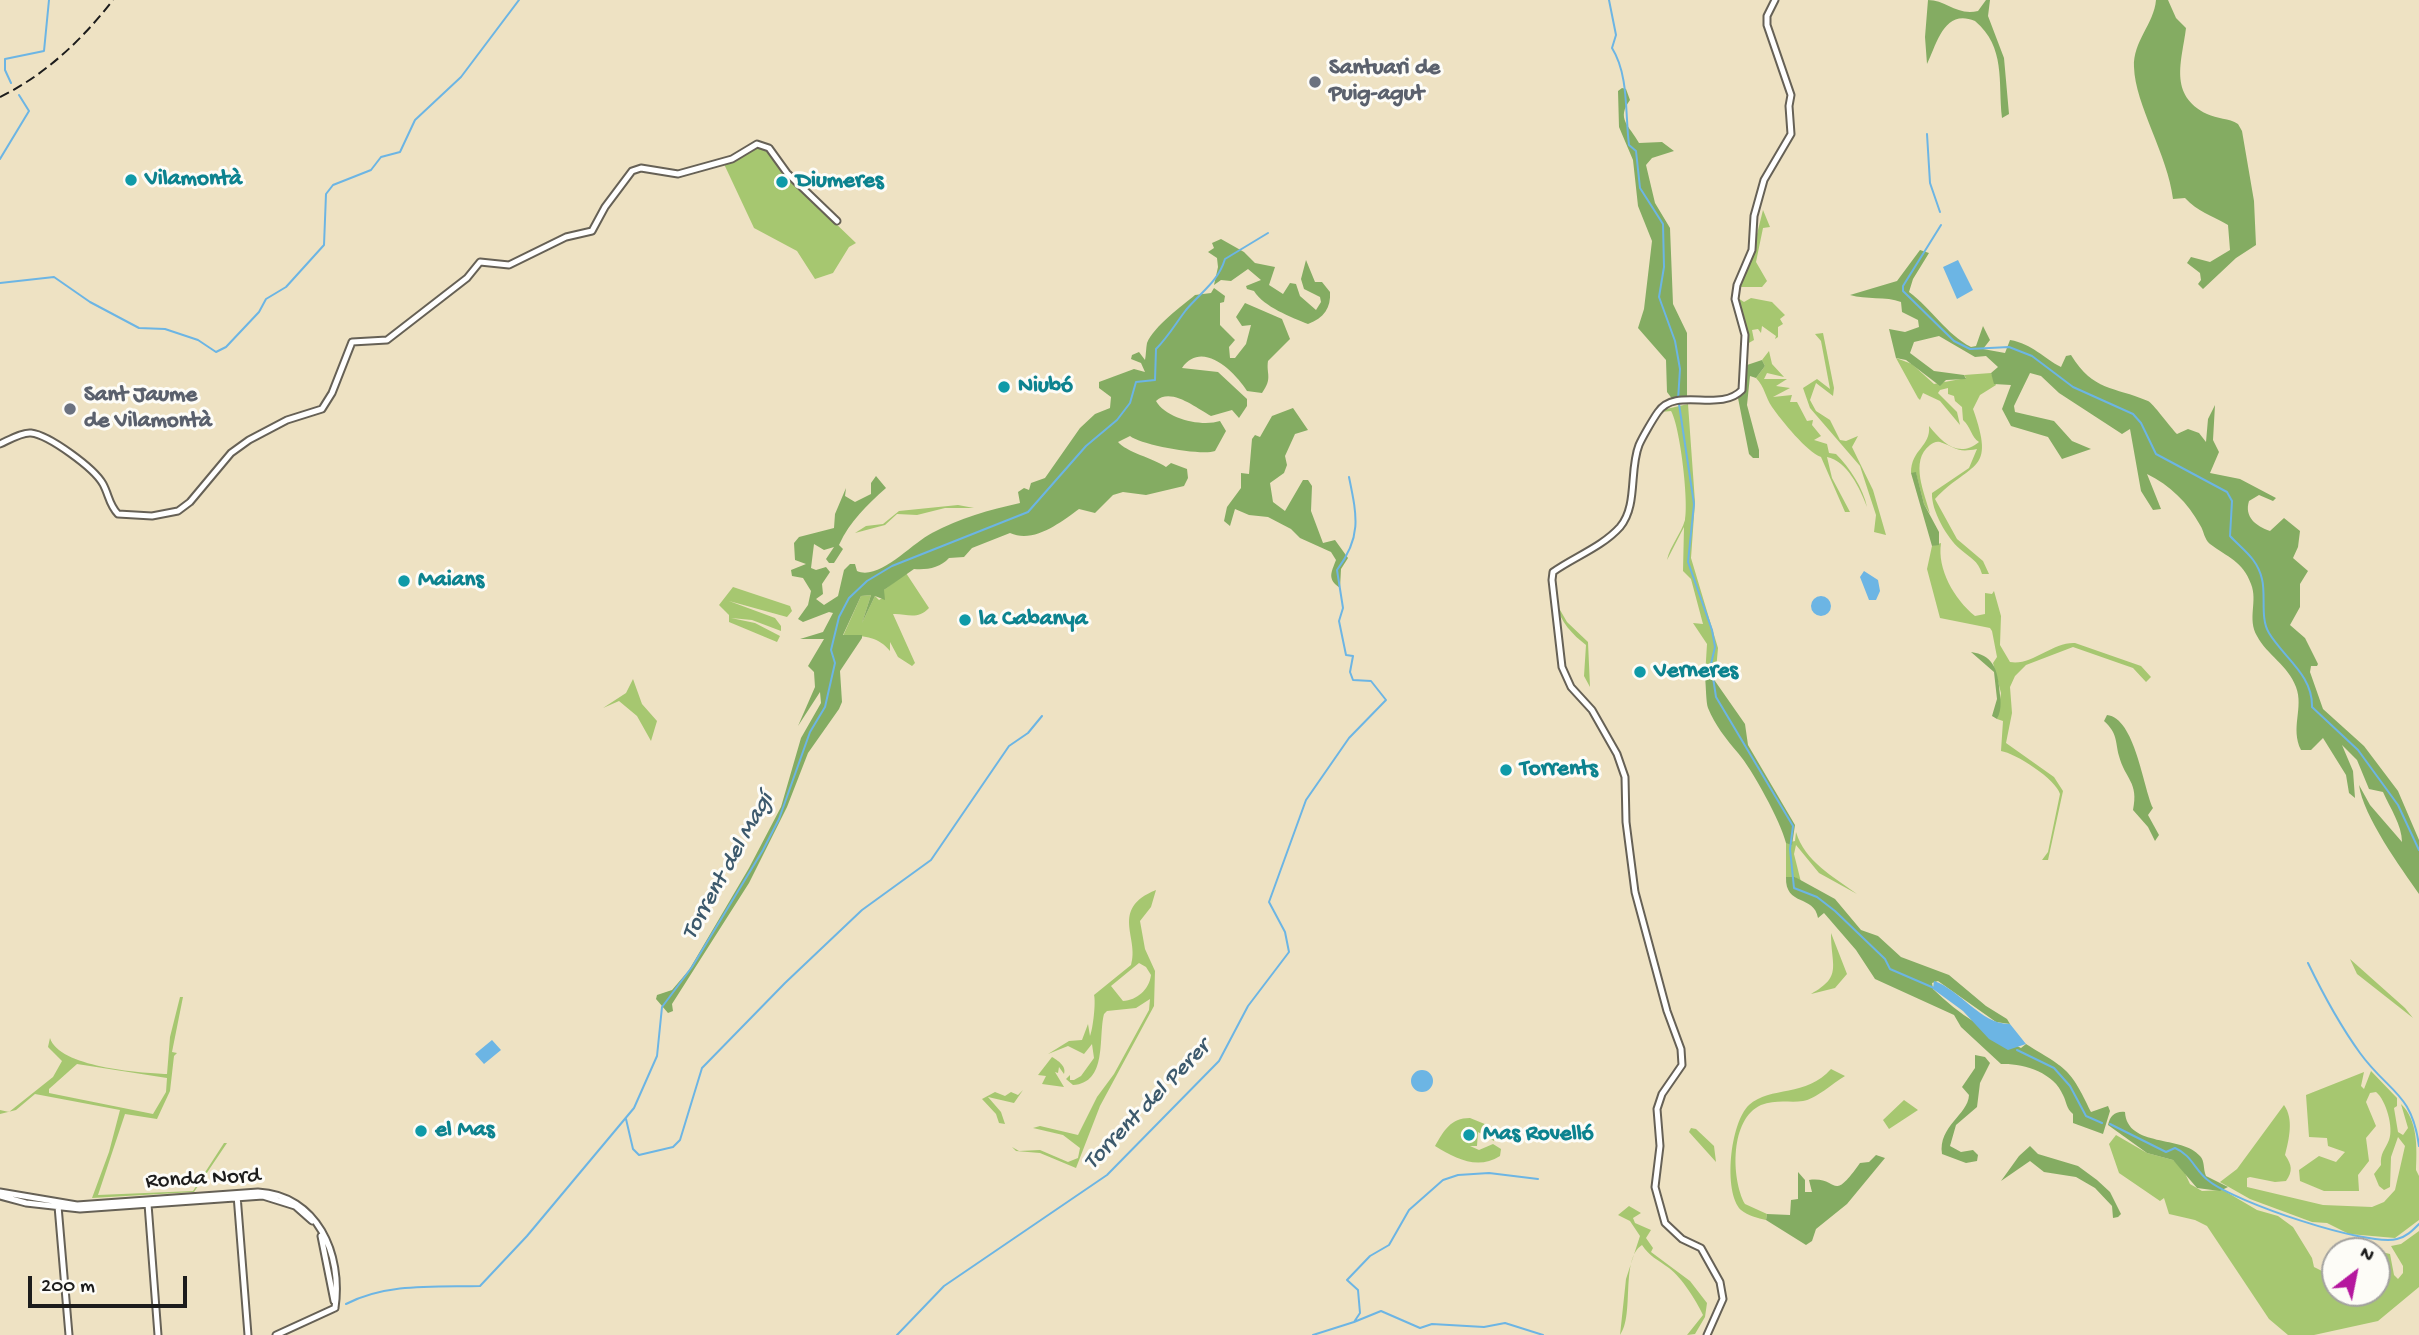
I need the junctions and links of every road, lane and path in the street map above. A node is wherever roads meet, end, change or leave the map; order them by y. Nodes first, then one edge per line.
1 (1775, 0) edge
2 (837, 222) dead end
3 (0, 444) edge
4 (0, 1194) edge
5 (237, 1195) junction
6 (148, 1203) junction
7 (58, 1206) junction
8 (69, 1335) edge
9 (158, 1335) edge
10 (248, 1335) edge
11 (275, 1335) edge
12 (1707, 1335) edge

1 - 12 street
2 - 3 street
4 - 7 street, Ronda Nord
5 - 6 street, Ronda Nord
5 - 10 street
5 - 11 street, Ronda Nord
6 - 7 street, Ronda Nord
6 - 9 street
7 - 8 street

